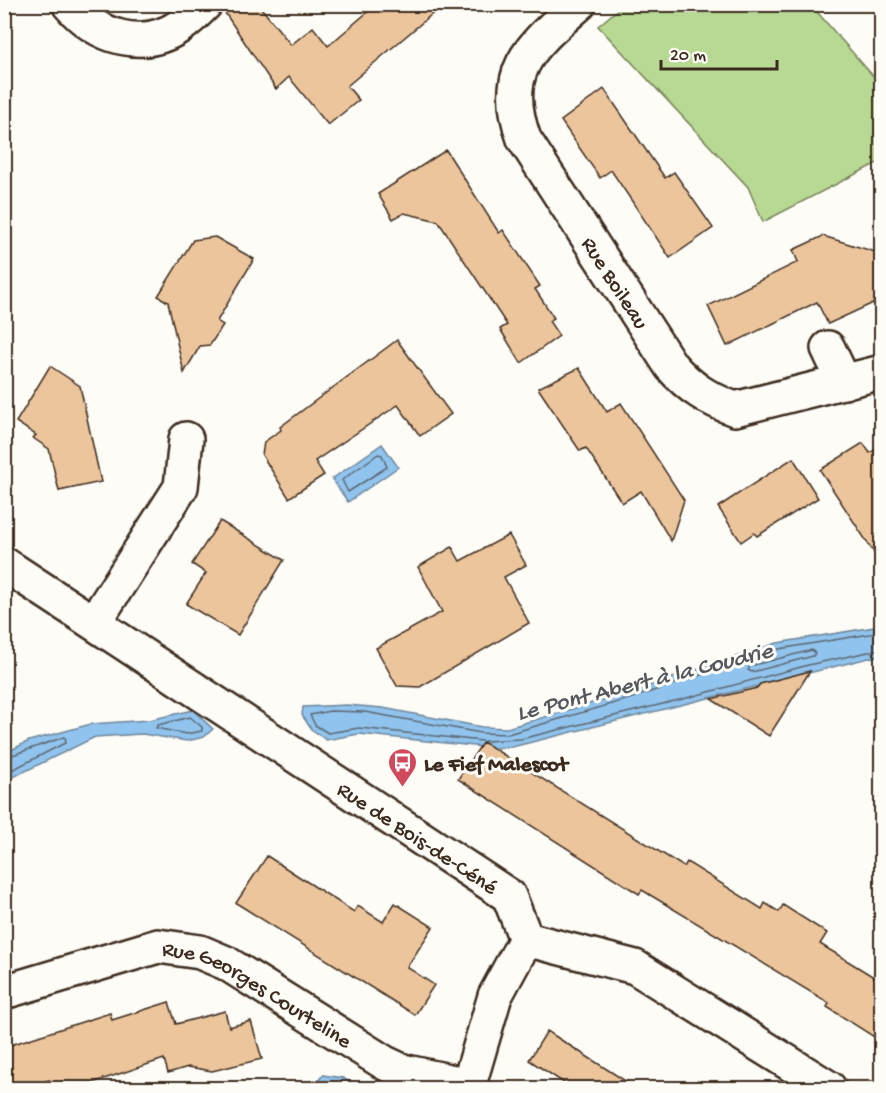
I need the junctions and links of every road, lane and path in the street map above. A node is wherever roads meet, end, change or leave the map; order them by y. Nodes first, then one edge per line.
1 (69, 4) edge
2 (205, 4) edge
3 (579, 4) edge
4 (828, 348) dead end
5 (882, 372) edge
6 (844, 382) junction
7 (186, 439) dead end
8 (4, 564) edge
9 (94, 621) junction
10 (526, 939) junction
11 (4, 992) edge
12 (468, 1087) edge
13 (829, 1089) edge

1 - 2 street
3 - 6 street, Rue Boileau
4 - 6 street
5 - 6 street, Rue Boileau
7 - 9 street
8 - 9 street, Rue de Bois-de-Céné
9 - 10 street, Rue de Bois-de-Céné
10 - 12 street
10 - 13 street
11 - 12 street, Rue Georges Courteline

